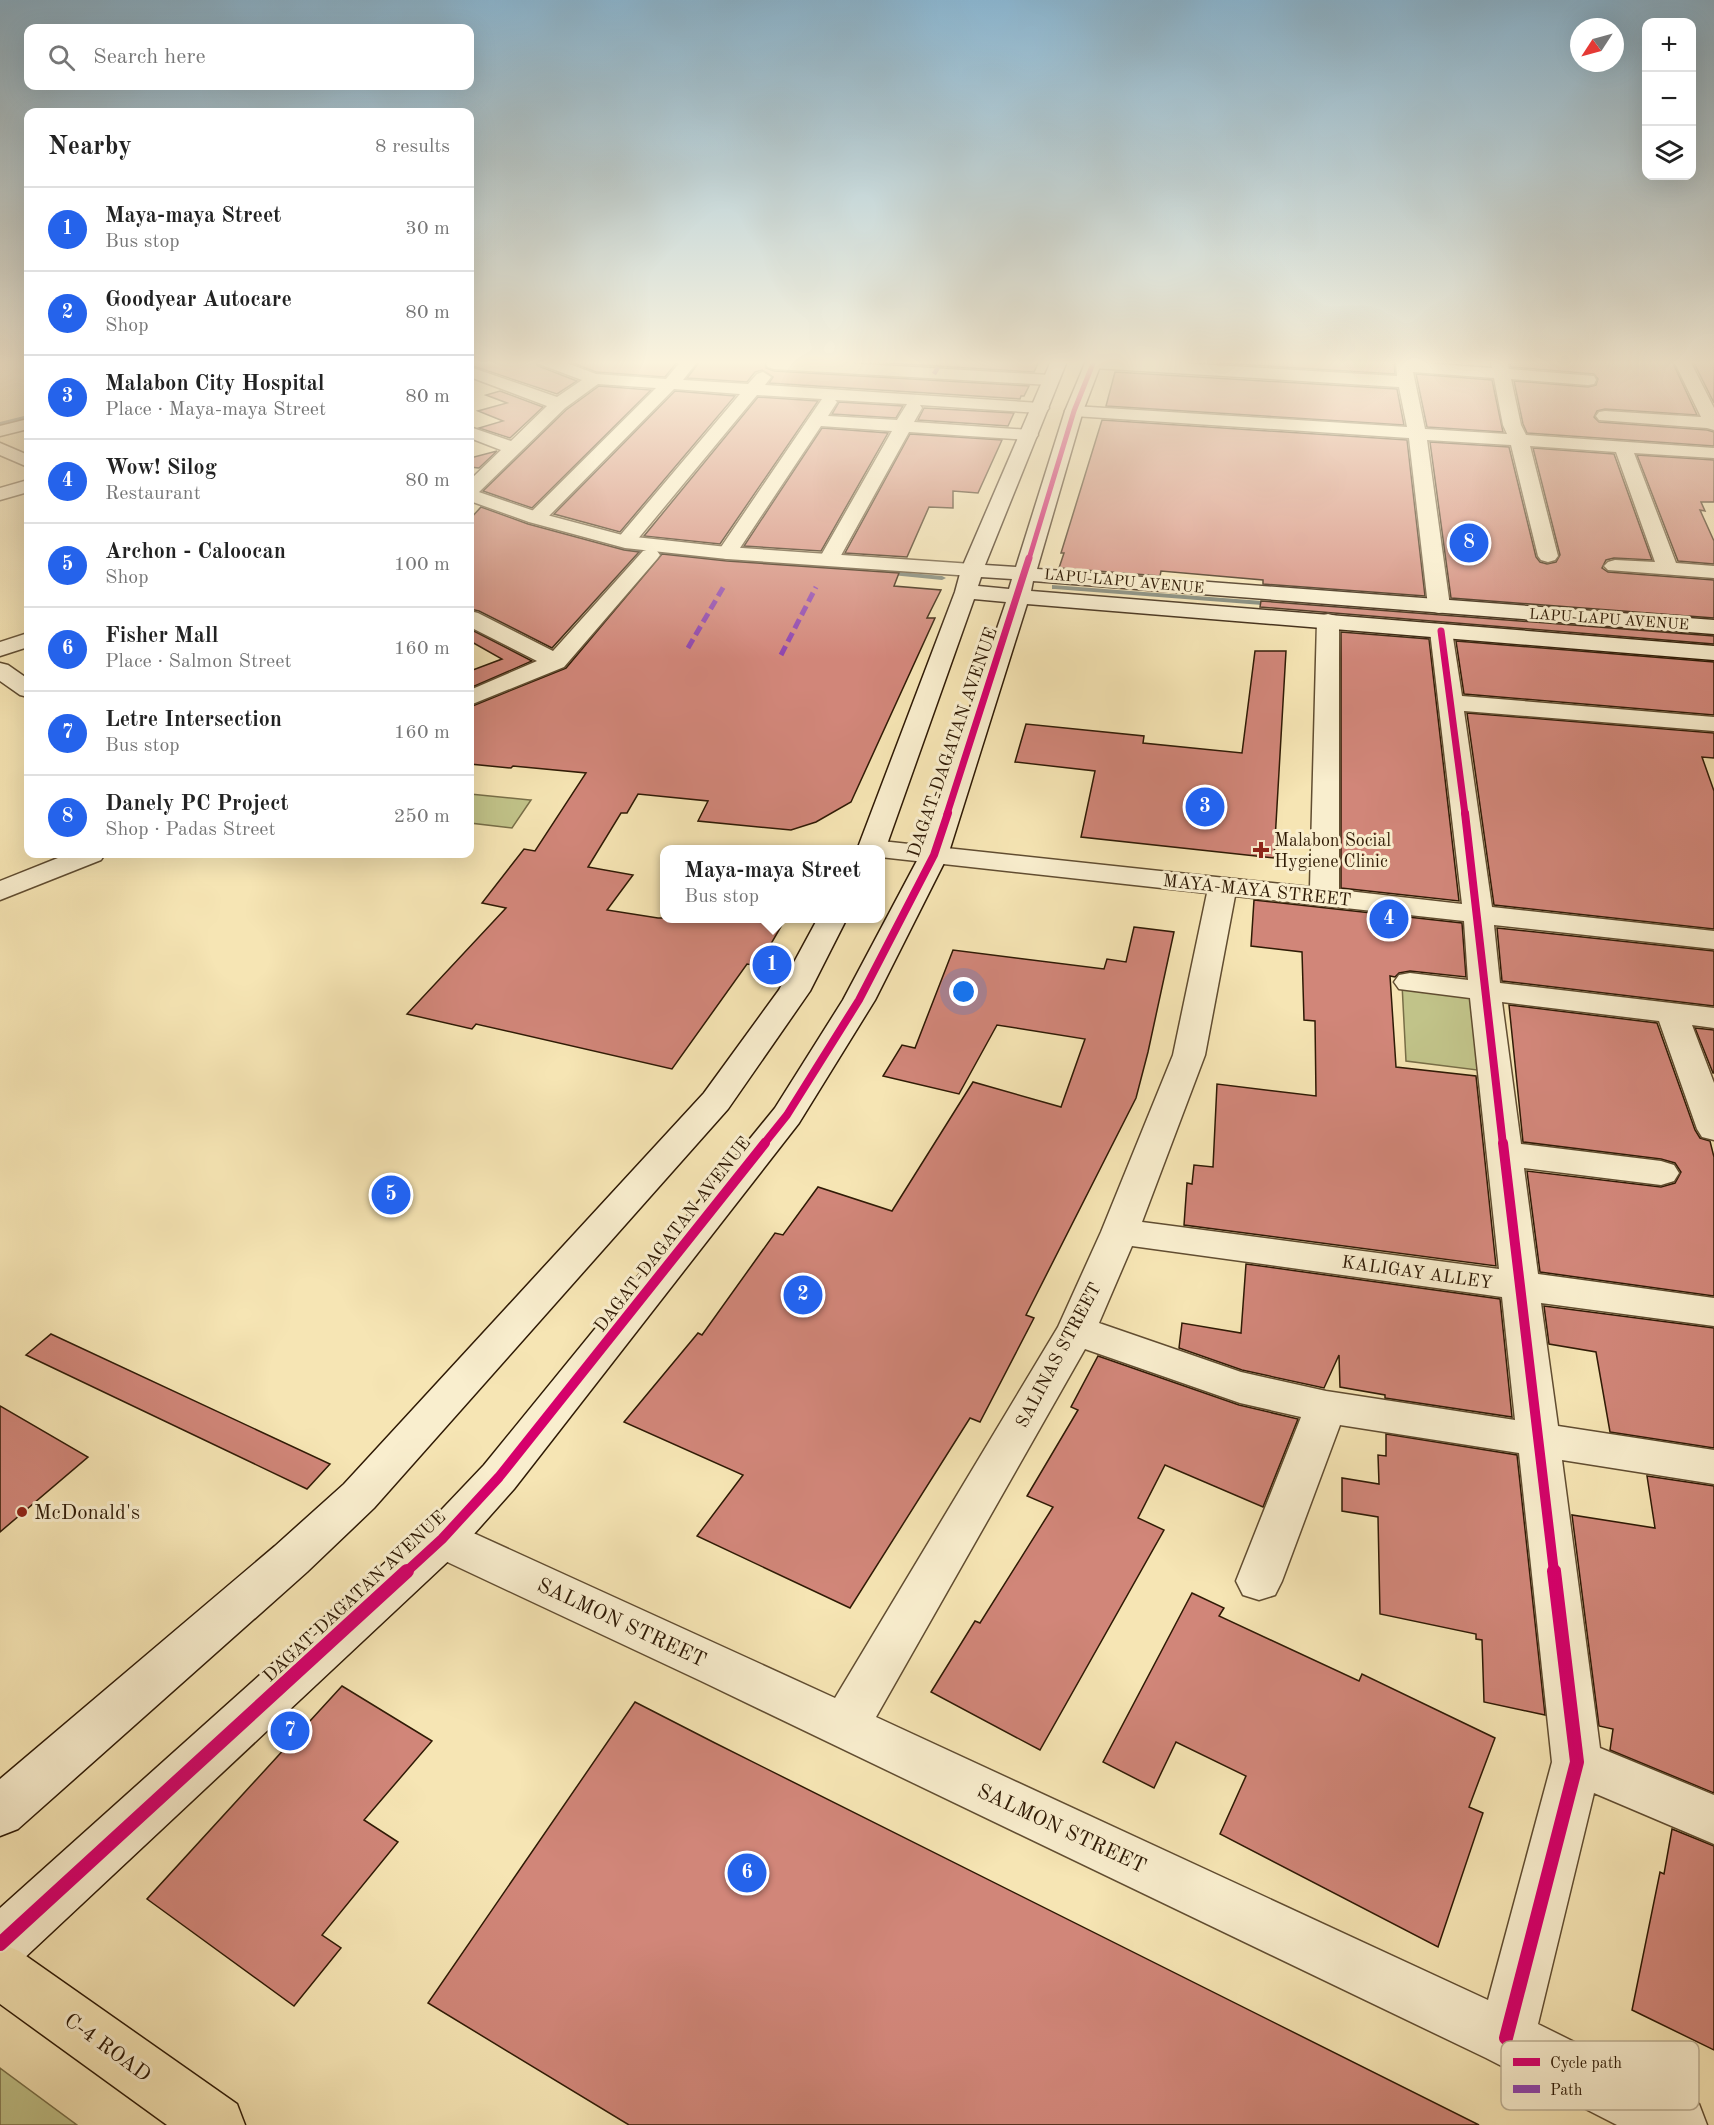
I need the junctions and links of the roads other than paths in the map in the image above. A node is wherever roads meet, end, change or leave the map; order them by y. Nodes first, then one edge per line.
1 (501, 460) edge
2 (594, 460) edge
3 (693, 460) edge
4 (789, 460) edge
5 (884, 460) edge
6 (1018, 460) edge
7 (1047, 460) edge
8 (1420, 460) edge
9 (1522, 460) edge
10 (1628, 460) edge
11 (474, 486) edge
12 (24, 487) edge
13 (0, 494) edge
14 (474, 496) edge
15 (536, 518) junction
16 (625, 542) junction
17 (727, 553) junction
18 (650, 555) dead end
19 (1548, 556) dead end
20 (829, 559) junction
21 (1615, 566) dead end
22 (1668, 569) junction
23 (972, 570) junction
24 (1714, 572) edge
25 (1021, 585) junction
26 (966, 592) junction
27 (1439, 606) junction
28 (474, 620) edge
29 (1328, 621) junction
30 (1714, 627) edge
31 (1441, 631) junction
32 (24, 641) edge
33 (0, 649) edge
34 (1714, 653) edge
35 (556, 662) junction
36 (0, 670) edge
37 (24, 687) edge
38 (474, 696) edge
39 (1452, 703) junction
40 (1714, 724) edge
41 (873, 845) edge
42 (885, 850) edge
43 (934, 855) junction
44 (81, 858) edge
45 (1223, 886) junction
46 (0, 891) edge
47 (1324, 897) junction
48 (1478, 914) junction
49 (830, 923) edge
50 (1714, 940) edge
51 (1410, 982) dead end
52 (1485, 992) junction
53 (1672, 1013) junction
54 (1714, 1018) edge
55 (1714, 1129) edge
56 (1506, 1154) junction
57 (1661, 1173) dead end
58 (1120, 1232) junction
59 (1521, 1286) junction
60 (1714, 1312) edge
61 (1076, 1330) junction
62 (1326, 1407) junction
63 (1539, 1440) junction
64 (1714, 1467) edge
65 (442, 1539) junction
66 (1259, 1581) dead end
67 (844, 1726) junction
68 (1577, 1762) junction
69 (0, 1812) edge
70 (1714, 1820) edge
71 (0, 1944) edge
72 (0, 1970) edge
73 (1506, 2038) junction
74 (1512, 2041) edge
75 (1648, 2110) edge
76 (216, 2125) edge
77 (1678, 2125) edge

1 - 11 street
2 - 15 street
3 - 16 street
4 - 17 street
5 - 20 street
6 - 23 street, DAGAT-DAGATAN AVENUE
7 - 25 street, DAGAT-DAGATAN AVENUE
8 - 27 street
9 - 19 street
10 - 22 street
12 - 13 street
14 - 15 street, LAPU-LAPU AVENUE
15 - 16 street, LAPU-LAPU AVENUE
16 - 17 street, LAPU-LAPU AVENUE
17 - 20 street, LAPU-LAPU AVENUE
18 - 35 street
20 - 23 street, LAPU-LAPU AVENUE
21 - 22 street
22 - 24 street
23 - 25 street, LAPU-LAPU AVENUE
23 - 26 street, DAGAT-DAGATAN AVENUE
25 - 26 street, LAPU-LAPU AVENUE
25 - 27 street, LAPU-LAPU AVENUE
25 - 29 street, LAPU-LAPU AVENUE
25 - 43 street, DAGAT-DAGATAN AVENUE
26 - 41 street, DAGAT-DAGATAN AVENUE
27 - 30 street, LAPU-LAPU AVENUE
28 - 35 street
29 - 31 street, LAPU-LAPU AVENUE
29 - 47 street
31 - 34 street, LAPU-LAPU AVENUE
31 - 39 street
32 - 33 street
35 - 38 street
36 - 37 street
39 - 40 street
39 - 48 street
42 - 43 street, MAYA-MAYA STREET
43 - 45 street, MAYA-MAYA STREET
43 - 65 street, DAGAT-DAGATAN AVENUE
44 - 46 street
45 - 47 street, MAYA-MAYA STREET
45 - 58 street, SALINAS STREET
47 - 48 street, MAYA-MAYA STREET
48 - 50 street, MAYA-MAYA STREET
48 - 52 street
49 - 69 street
51 - 52 street
52 - 53 street
52 - 56 street
53 - 54 street
53 - 55 street
56 - 57 street
56 - 59 street
58 - 59 street, KALIGAY ALLEY
58 - 61 street, SALINAS STREET
59 - 60 street, KALIGAY ALLEY
59 - 63 street
61 - 62 street
61 - 67 street, SALINAS STREET
62 - 63 street
62 - 66 street
63 - 64 street
63 - 68 street
65 - 67 street, SALMON STREET
65 - 71 street, DAGAT-DAGATAN AVENUE
67 - 73 street, SALMON STREET
68 - 70 street
68 - 73 street
72 - 76 highway, C-4 ROAD
73 - 74 street, SALMON STREET
75 - 77 street, SALMON STREET

